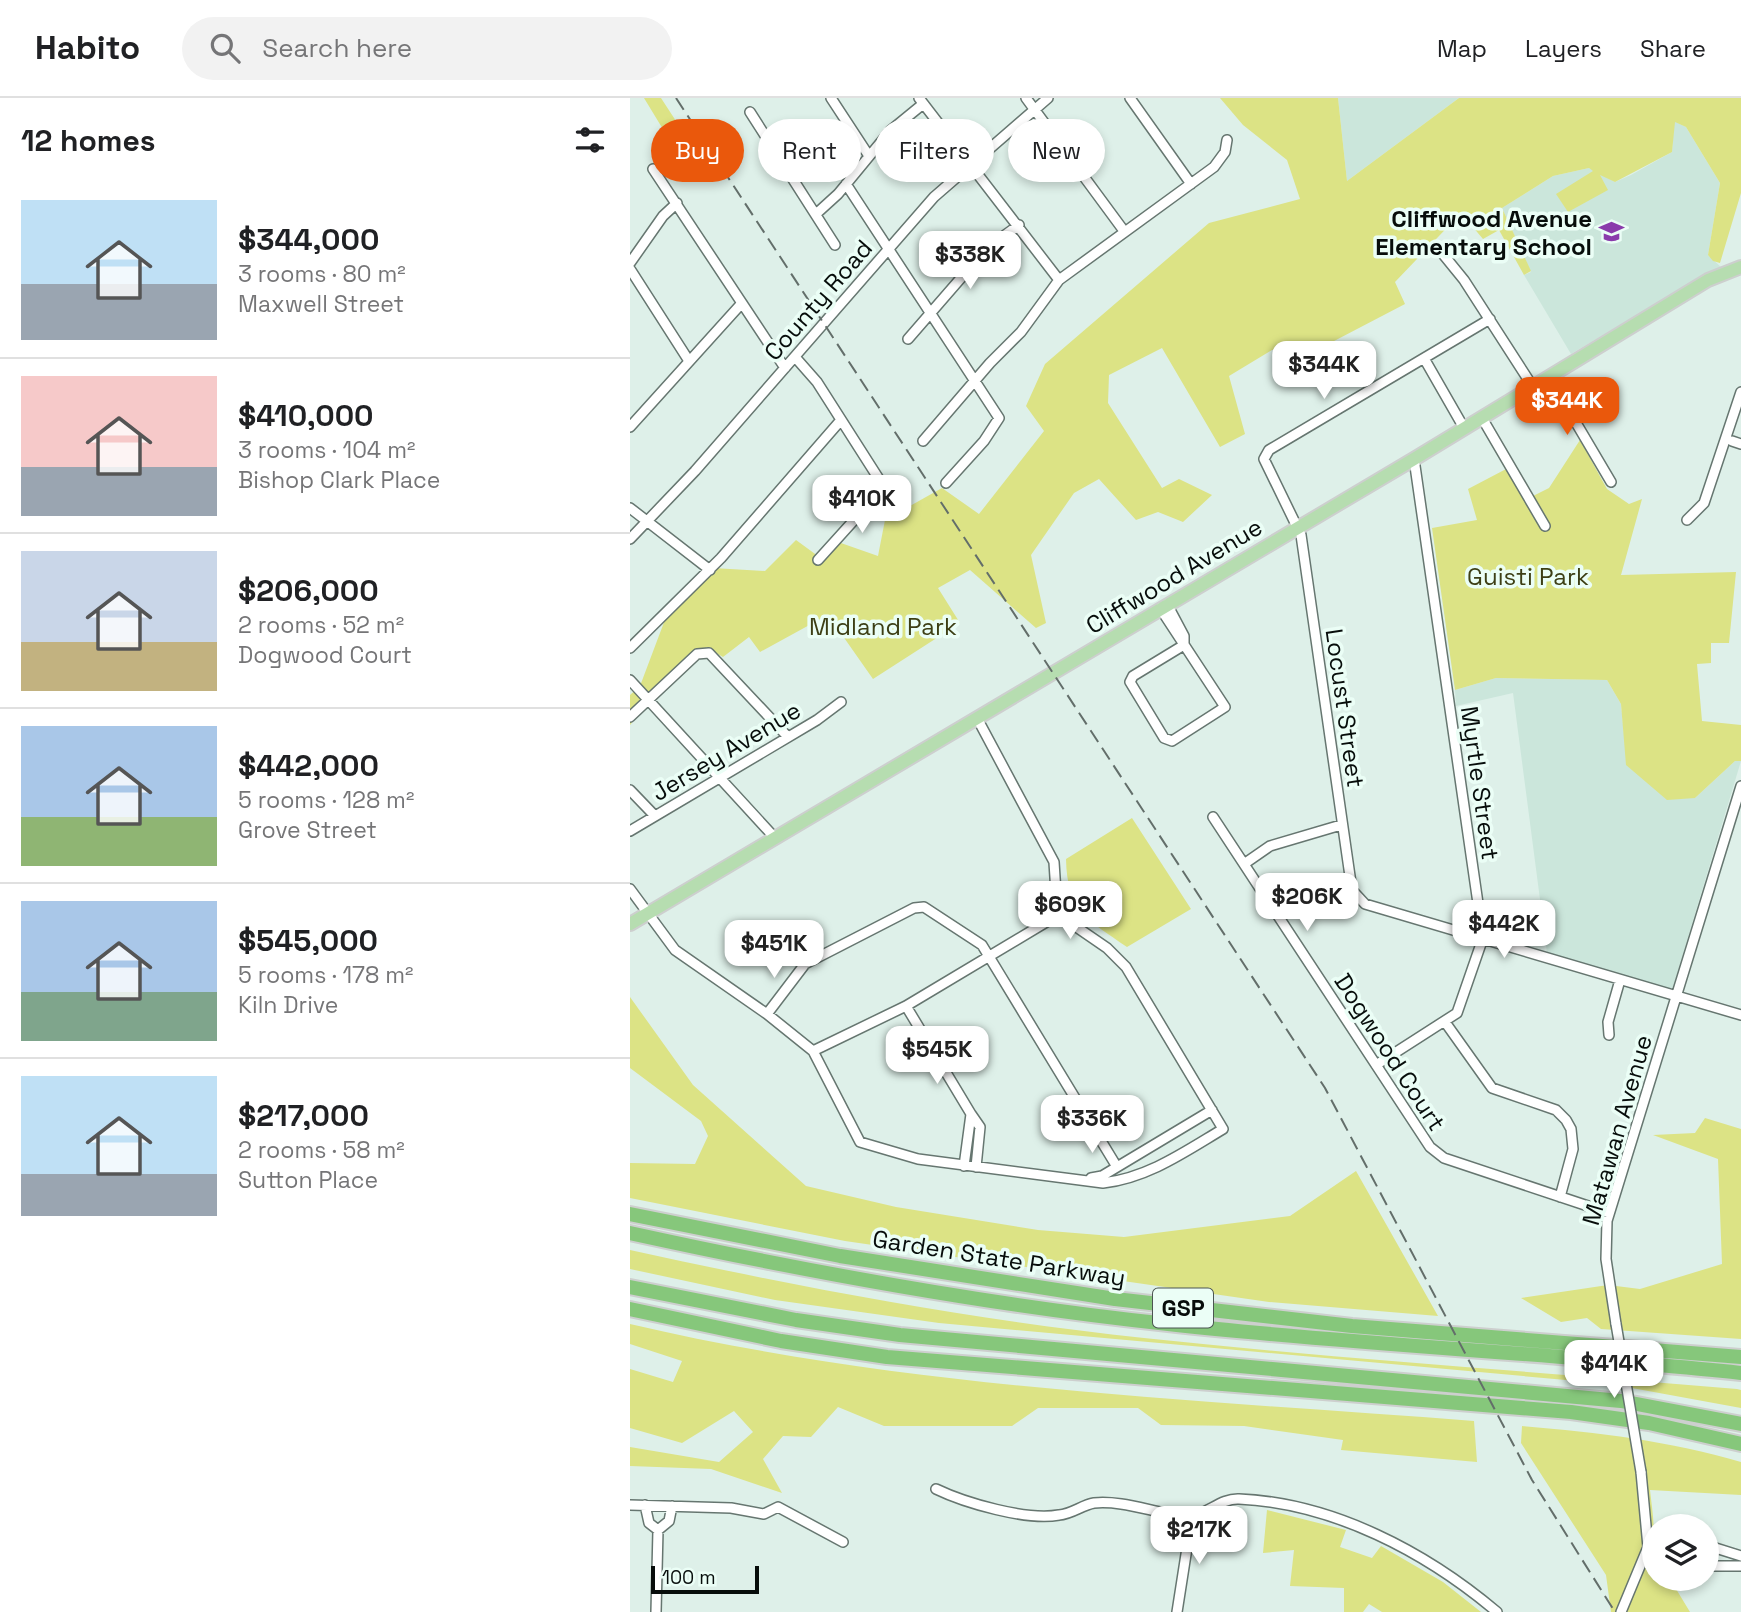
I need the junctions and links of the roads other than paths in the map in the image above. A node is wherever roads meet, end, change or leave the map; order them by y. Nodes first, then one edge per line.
1 (831, 98) edge
2 (1026, 98) edge
3 (1048, 98) edge
4 (1130, 98) edge
5 (921, 101) edge
6 (1035, 109) junction
7 (750, 112) dead end
8 (936, 119) edge
9 (1227, 140) dead end
10 (994, 144) edge
11 (869, 156) junction
12 (662, 182) edge
13 (950, 182) edge
14 (986, 182) edge
15 (846, 184) junction
16 (1191, 184) junction
17 (677, 203) junction
18 (816, 214) junction
19 (1019, 225) junction
20 (1124, 231) junction
21 (835, 245) dead end
22 (890, 247) junction
23 (1442, 253) dead end
24 (630, 263) edge
25 (1741, 267) edge
26 (630, 269) edge
27 (1059, 280) junction
28 (742, 303) junction
29 (933, 313) junction
30 (1490, 319) junction
31 (908, 339) dead end
32 (796, 356) junction
33 (1425, 360) junction
34 (689, 361) junction
35 (785, 368) junction
36 (1549, 377) junction
37 (976, 380) junction
38 (1533, 387) junction
39 (1741, 393) edge
40 (1482, 418) junction
41 (841, 420) junction
42 (630, 427) edge
43 (1464, 428) junction
44 (923, 441) dead end
45 (1414, 459) junction
46 (1611, 482) dead end
47 (946, 483) dead end
48 (630, 508) edge
49 (1688, 520) dead end
50 (649, 522) junction
51 (1299, 526) junction
52 (1545, 526) dead end
53 (630, 539) edge
54 (818, 560) dead end
55 (710, 570) junction
56 (1164, 606) junction
57 (1184, 645) junction
58 (630, 648) edge
59 (630, 680) edge
60 (647, 699) junction
61 (841, 702) dead end
62 (630, 717) edge
63 (976, 718) junction
64 (788, 737) junction
65 (721, 777) junction
66 (1741, 786) edge
67 (630, 790) edge
68 (655, 816) junction
69 (1213, 817) dead end
70 (1342, 825) junction
71 (630, 831) edge
72 (775, 838) junction
73 (1244, 864) junction
74 (630, 889) edge
75 (649, 912) junction
76 (1063, 912) junction
77 (630, 924) edge
78 (1483, 938) junction
79 (988, 956) junction
80 (1620, 980) junction
81 (1676, 996) junction
82 (906, 1006) junction
83 (767, 1014) junction
84 (1741, 1015) edge
85 (1446, 1022) junction
86 (1609, 1035) dead end
87 (813, 1051) junction
88 (1376, 1065) junction
89 (1212, 1110) junction
90 (971, 1114) junction
91 (964, 1166) junction
92 (976, 1167) junction
93 (1117, 1167) junction
94 (1086, 1179) junction
95 (1560, 1197) junction
96 (1609, 1213) junction
97 (630, 1214) edge
98 (630, 1233) edge
99 (630, 1287) edge
100 (630, 1309) edge
101 (1741, 1357) edge
102 (1741, 1373) edge
103 (1741, 1424) edge
104 (1741, 1444) edge
105 (936, 1489) dead end
106 (630, 1505) edge
107 (645, 1505) junction
108 (673, 1506) junction
109 (1649, 1514) edge
110 (1192, 1516) junction
111 (659, 1530) junction
112 (843, 1542) dead end
113 (1719, 1549) edge
114 (1737, 1555) edge
115 (1737, 1565) edge
116 (1642, 1566) edge
117 (1719, 1566) edge
118 (656, 1612) edge
119 (1177, 1612) edge
120 (1497, 1612) edge
121 (1621, 1612) edge

1 - 11 street
2 - 6 street
3 - 6 street, County Road
4 - 16 street
5 - 8 street
5 - 11 street
6 - 10 street, County Road
6 - 20 street
7 - 18 street
9 - 16 street
11 - 15 street
12 - 17 street
13 - 22 street, County Road
14 - 19 street
15 - 18 street
15 - 22 street
16 - 20 street
17 - 24 street
17 - 28 street
18 - 21 street
19 - 27 street
19 - 29 street
20 - 27 street
22 - 29 street
22 - 32 street, County Road
23 - 30 street
25 - 36 main road, Cliffwood Avenue
26 - 34 street
27 - 37 street
28 - 34 street
28 - 35 street
29 - 31 street
29 - 37 street
30 - 33 street
30 - 38 street
32 - 35 street, County Road
32 - 41 street
33 - 43 street
33 - 51 street
34 - 42 street
35 - 50 street, County Road
36 - 38 main road, Cliffwood Avenue
36 - 46 street
37 - 44 street
37 - 47 street
38 - 40 main road, Cliffwood Avenue
39 - 49 street
40 - 43 main road, Cliffwood Avenue
40 - 52 street
41 - 54 street
41 - 55 street
43 - 45 main road, Cliffwood Avenue
45 - 51 main road, Cliffwood Avenue
45 - 78 street, Myrtle Street
48 - 50 street
50 - 53 street, County Road
50 - 55 street
51 - 56 main road, Cliffwood Avenue
51 - 70 street, Locust Street
55 - 58 street
56 - 57 street
56 - 63 main road, Cliffwood Avenue
57 - 57 street
59 - 60 street
60 - 62 street
60 - 64 street
60 - 65 street
61 - 64 street, Jersey Avenue
63 - 72 main road, Cliffwood Avenue
63 - 76 street
64 - 65 street, Jersey Avenue
65 - 68 street, Jersey Avenue
65 - 72 street
66 - 81 street, Matawan Avenue
67 - 68 street
68 - 71 street, Jersey Avenue
69 - 73 street, Dogwood Court
70 - 73 street
70 - 78 street, Locust Street
72 - 75 main road, Cliffwood Avenue
73 - 88 street, Dogwood Court
74 - 75 street
75 - 77 main road, Cliffwood Avenue
75 - 83 street
76 - 79 street
76 - 89 street
78 - 80 street
78 - 85 street, Myrtle Street
79 - 82 street
79 - 83 street
79 - 93 street
80 - 81 street
80 - 86 street
81 - 84 street
81 - 96 street, Matawan Avenue
82 - 87 street
82 - 90 street
83 - 87 street
85 - 88 street, Myrtle Street
85 - 95 street
87 - 91 street
88 - 95 street, Dogwood Court
89 - 93 street
89 - 94 street
90 - 91 street
90 - 92 street
91 - 92 street
92 - 94 street
93 - 94 street
95 - 96 street, Dogwood Court
96 - 109 street, Matawan Avenue, bridge
97 - 101 highway, Garden State Parkway / GSP
98 - 102 highway, Garden State Parkway / GSP
99 - 103 highway, GSP
100 - 104 highway
105 - 110 street
106 - 107 street
107 - 108 street
107 - 111 street
108 - 111 street
108 - 112 street
110 - 119 street
110 - 120 street
111 - 118 street
113 - 114 street
114 - 115 street
115 - 117 street
116 - 121 street, Matawan Avenue

